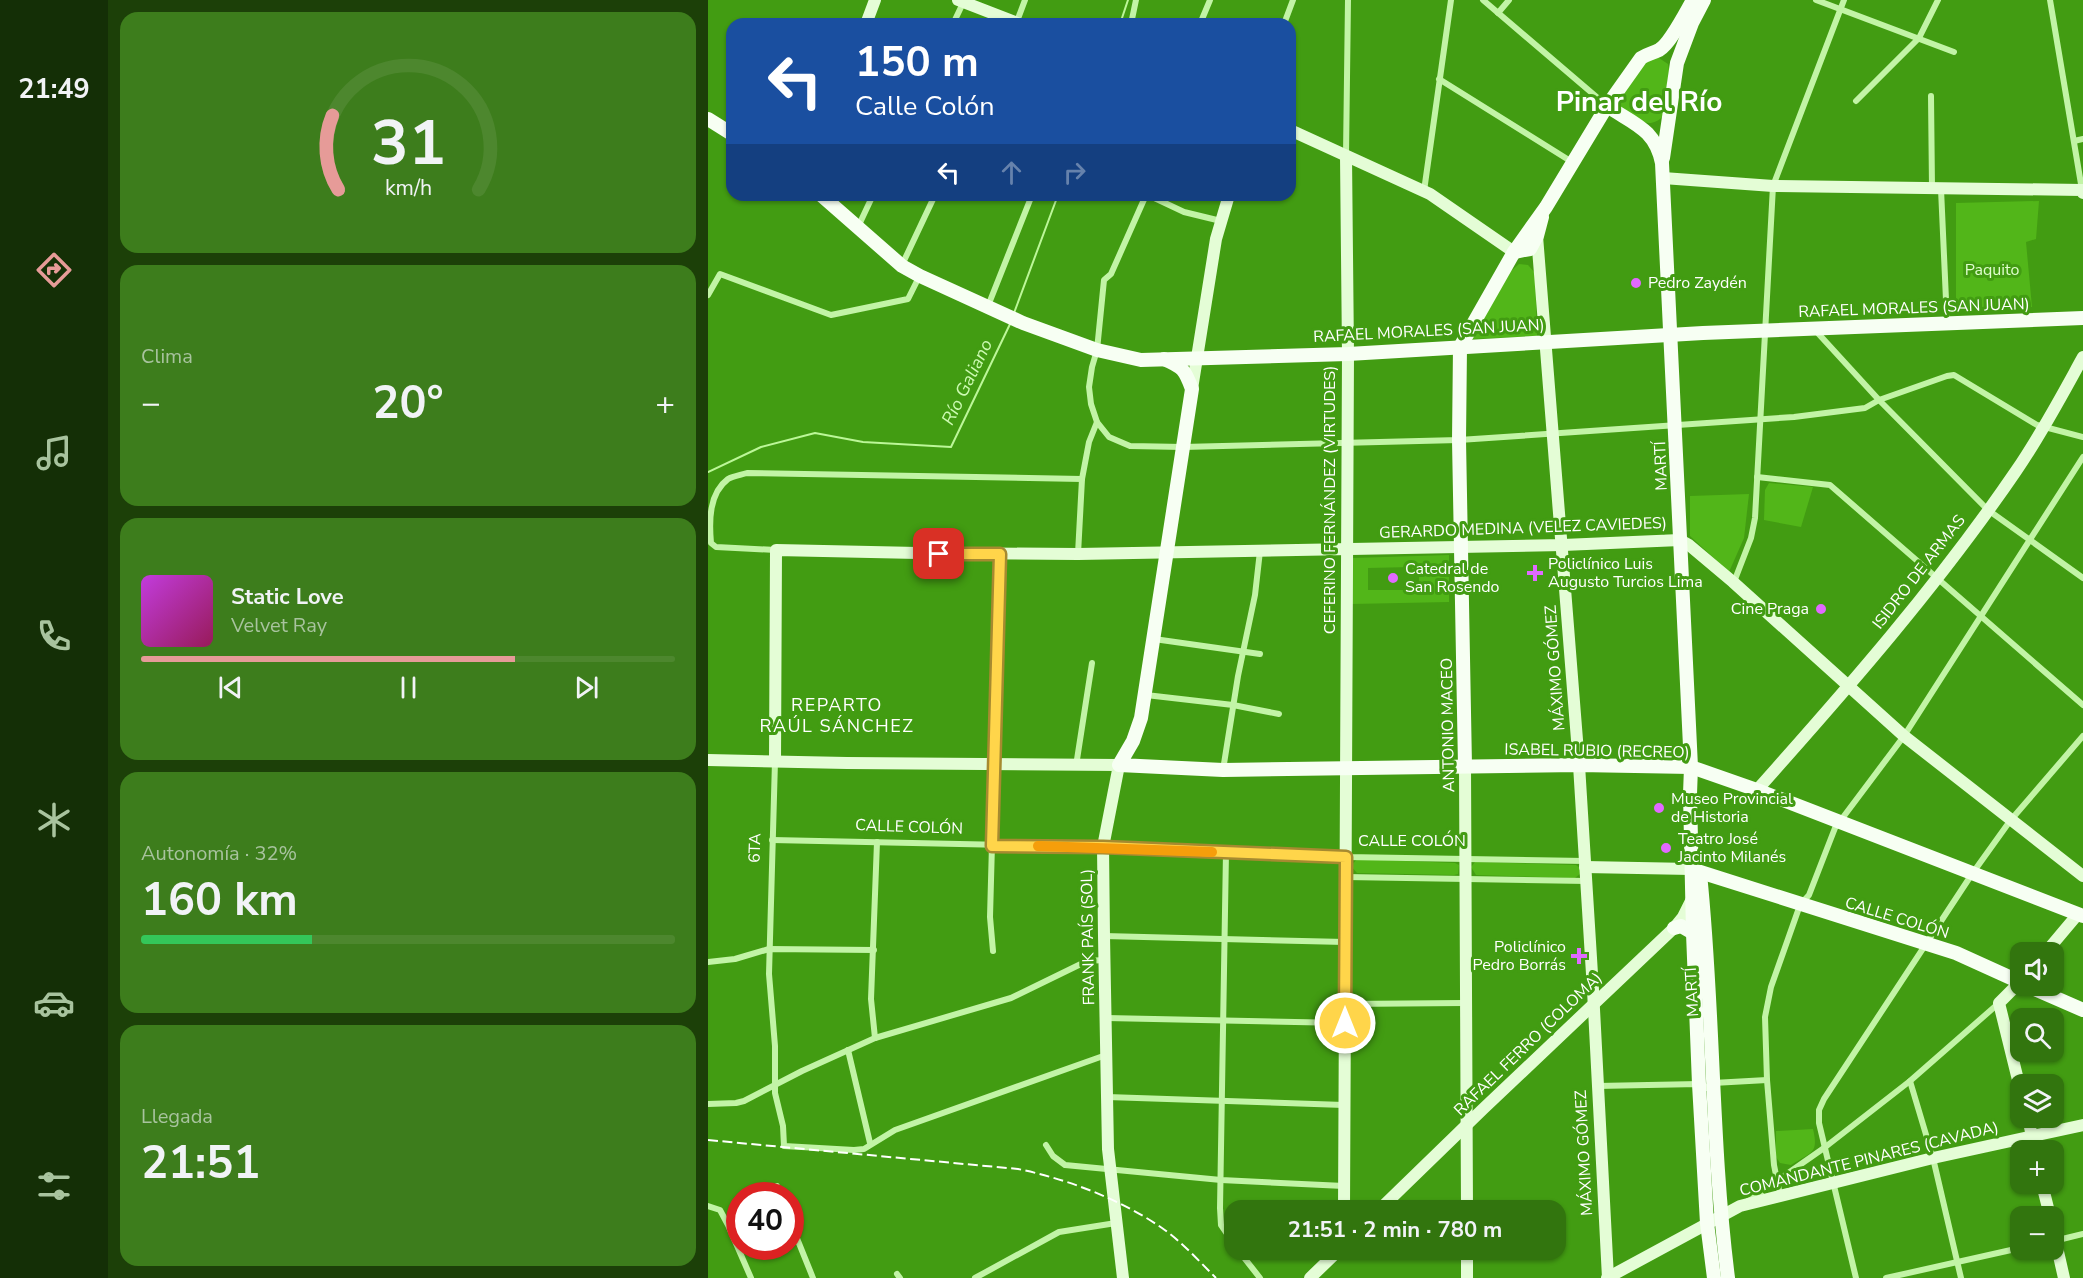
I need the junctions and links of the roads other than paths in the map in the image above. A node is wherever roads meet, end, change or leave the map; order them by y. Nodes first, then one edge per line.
1 (875, 0) edge
2 (1025, 0) edge
3 (1136, 0) edge
4 (1210, 0) edge
5 (1293, 0) edge
6 (1348, 0) edge
7 (1451, 0) edge
8 (1483, 0) edge
9 (1509, 0) edge
10 (1693, 0) edge
11 (1704, 0) edge
12 (1816, 0) edge
13 (1844, 0) edge
14 (1938, 0) edge
15 (2050, 0) edge
16 (961, 1) edge
17 (1840, 9) junction
18 (1498, 13) junction
19 (868, 18) edge
20 (955, 18) edge
21 (1002, 18) edge
22 (1019, 18) edge
23 (1132, 18) edge
24 (1202, 18) edge
25 (1286, 18) edge
26 (1919, 38) junction
27 (1659, 50) junction
28 (1954, 52) dead end
29 (1677, 63) junction
30 (1439, 79) junction
31 (1931, 96) dead end
32 (1856, 101) dead end
33 (1607, 106) junction
34 (708, 119) edge
35 (1667, 124) junction
36 (726, 130) edge
37 (1296, 133) edge
38 (1650, 133) junction
39 (2083, 139) edge
40 (2074, 141) junction
41 (1346, 156) junction
42 (1573, 163) junction
43 (1662, 163) junction
44 (1663, 178) junction
45 (1773, 186) junction
46 (1936, 188) junction
47 (1424, 192) junction
48 (2083, 192) edge
49 (828, 201) edge
50 (870, 201) edge
51 (932, 201) edge
52 (1030, 201) edge
53 (1144, 201) edge
54 (1160, 201) edge
55 (1227, 201) edge
56 (1546, 207) junction
57 (1221, 221) junction
58 (858, 227) junction
59 (1537, 236) junction
60 (1514, 252) junction
61 (902, 266) junction
62 (920, 276) junction
63 (708, 295) edge
64 (987, 307) junction
65 (2083, 318) edge
66 (1947, 323) junction
67 (1813, 328) junction
68 (1764, 330) junction
69 (1672, 335) junction
70 (1546, 341) junction
71 (1460, 348) junction
72 (1097, 350) junction
73 (1348, 354) junction
74 (2083, 357) edge
75 (1197, 358) junction
76 (1164, 359) junction
77 (1192, 389) junction
78 (1879, 400) junction
79 (1760, 419) junction
80 (1097, 422) junction
81 (1676, 426) junction
82 (2044, 428) junction
83 (1553, 434) junction
84 (2083, 437) edge
85 (1460, 440) junction
86 (1348, 443) junction
87 (1183, 447) junction
88 (2083, 457) edge
89 (1757, 477) junction
90 (1082, 479) junction
91 (1988, 510) junction
92 (1680, 540) junction
93 (2029, 540) junction
94 (1563, 545) junction
95 (1461, 546) junction
96 (776, 550) junction
97 (1260, 550) junction
98 (1346, 550) junction
99 (1166, 552) junction
100 (1000, 554) junction
101 (1078, 554) junction
102 (1936, 578) junction
103 (2083, 578) edge
104 (1734, 583) junction
105 (1982, 617) junction
106 (1154, 639) junction
107 (1243, 651) junction
108 (1260, 654) dead end
109 (1092, 663) dead end
110 (1848, 687) junction
111 (1146, 695) junction
112 (1233, 705) junction
113 (2083, 705) edge
114 (1279, 714) dead end
115 (1904, 736) junction
116 (2083, 736) edge
117 (708, 760) edge
118 (775, 761) junction
119 (994, 764) junction
120 (1119, 765) junction
121 (1579, 765) junction
122 (1076, 766) junction
123 (1465, 766) junction
124 (1346, 767) junction
125 (1691, 767) junction
126 (1223, 770) junction
127 (1757, 790) junction
128 (2010, 821) junction
129 (1840, 822) junction
130 (772, 840) junction
131 (877, 842) junction
132 (992, 846) junction
133 (1103, 847) junction
134 (1226, 852) junction
135 (1346, 857) junction
136 (1466, 858) junction
137 (1585, 864) junction
138 (1972, 874) junction
139 (1701, 875) junction
140 (2083, 876) edge
141 (1346, 877) junction
142 (1465, 880) junction
143 (1587, 881) junction
144 (1800, 905) junction
145 (2081, 913) edge
146 (1683, 920) junction
147 (1705, 924) junction
148 (1693, 933) junction
149 (1104, 936) junction
150 (1225, 939) junction
151 (1346, 942) junction
152 (2055, 942) edge
153 (1926, 943) junction
154 (769, 949) junction
155 (874, 950) junction
156 (993, 951) dead end
157 (1105, 960) junction
158 (708, 962) edge
159 (2010, 978) edge
160 (2010, 992) edge
161 (2051, 996) edge
162 (1464, 1003) junction
163 (1594, 1003) junction
164 (1999, 1003) junction
165 (1345, 1004) junction
166 (2083, 1010) edge
167 (1105, 1018) junction
168 (1223, 1021) junction
169 (1345, 1023) junction
170 (875, 1038) junction
171 (848, 1050) junction
172 (1106, 1055) junction
173 (2017, 1074) edge
174 (1767, 1080) junction
175 (1910, 1081) junction
176 (776, 1084) junction
177 (1706, 1084) junction
178 (1597, 1086) junction
179 (1107, 1096) junction
180 (1466, 1099) junction
181 (1222, 1101) junction
182 (708, 1104) edge
183 (1345, 1105) junction
184 (1483, 1109) junction
185 (2083, 1125) edge
186 (1466, 1127) junction
187 (2030, 1128) edge
188 (2032, 1137) junction
189 (2033, 1140) edge
190 (870, 1143) junction
191 (1046, 1145) dead end
192 (1444, 1148) junction
193 (1824, 1148) junction
194 (1466, 1153) junction
195 (1933, 1158) junction
196 (1774, 1165) junction
197 (1110, 1169) junction
198 (1788, 1172) junction
199 (1221, 1180) junction
200 (1777, 1181) junction
201 (1833, 1183) junction
202 (1344, 1186) junction
203 (1780, 1195) junction
204 (1344, 1200) edge
205 (1389, 1200) edge
206 (1467, 1200) edge
207 (708, 1206) edge
208 (1740, 1206) junction
209 (1720, 1216) junction
210 (1706, 1219) junction
211 (1116, 1223) junction
212 (1224, 1230) edge
213 (2083, 1234) edge
214 (2064, 1237) edge
215 (2010, 1250) edge
216 (804, 1256) edge
217 (1246, 1260) edge
218 (1329, 1260) edge
219 (1467, 1260) edge
220 (2059, 1260) edge
221 (1957, 1262) junction
222 (751, 1278) edge
223 (813, 1278) edge
224 (975, 1278) edge
225 (1123, 1278) edge
226 (1260, 1278) edge
227 (1310, 1278) edge
228 (1467, 1278) edge
229 (1608, 1278) edge
230 (1714, 1278) edge
231 (1728, 1278) edge
232 (1857, 1278) edge
233 (1886, 1278) edge
234 (1961, 1278) edge
235 (2064, 1278) edge

1 - 19 street
2 - 22 street
3 - 23 street
4 - 24 street
5 - 25 street
6 - 41 street, CEFERINO FERNÁNDEZ (VIRTUDES)
7 - 30 street
8 - 18 street
9 - 18 street
10 - 27 main road, ANTONIO MACEO
11 - 29 main road
12 - 17 street
13 - 17 street
14 - 26 street
15 - 40 street
16 - 20 street
16 - 21 street
17 - 26 street
17 - 45 street
18 - 33 street
26 - 28 street
26 - 32 street
27 - 29 main road
27 - 33 main road, ANTONIO MACEO
29 - 35 main road
30 - 42 street
30 - 47 street
31 - 46 street
33 - 38 main road
33 - 42 main road, ANTONIO MACEO
34 - 36 main road
35 - 38 main road
35 - 43 main road
37 - 41 street
38 - 43 main road
39 - 40 street
40 - 48 street
41 - 47 street
41 - 73 street, CEFERINO FERNÁNDEZ (VIRTUDES)
42 - 56 main road, ANTONIO MACEO
43 - 44 main road, MARTÍ
44 - 45 street
44 - 69 main road, MARTÍ
45 - 46 street
45 - 68 street
46 - 48 street
46 - 66 street
47 - 60 street
49 - 58 main road, RAFAEL MORALES (SAN JUAN)
50 - 58 street
51 - 61 street
52 - 64 street
53 - 72 street
54 - 57 street
55 - 57 street
56 - 59 main road, ANTONIO MACEO
56 - 60 main road, ANTONIO MACEO
57 - 75 street
58 - 61 main road, RAFAEL MORALES (SAN JUAN)
59 - 60 main road, ANTONIO MACEO
59 - 70 street, MÁXIMO GÓMEZ
60 - 71 main road, ANTONIO MACEO
61 - 62 main road, RAFAEL MORALES (SAN JUAN)
62 - 63 street
62 - 64 main road, RAFAEL MORALES (SAN JUAN)
64 - 72 main road, RAFAEL MORALES (SAN JUAN)
65 - 66 main road, RAFAEL MORALES (SAN JUAN)
66 - 67 main road, RAFAEL MORALES (SAN JUAN)
67 - 68 main road, RAFAEL MORALES (SAN JUAN)
67 - 78 street
68 - 69 main road, RAFAEL MORALES (SAN JUAN)
68 - 79 street
69 - 70 main road, RAFAEL MORALES (SAN JUAN)
69 - 81 main road, MARTÍ
70 - 71 main road, RAFAEL MORALES (SAN JUAN)
70 - 83 street, MÁXIMO GÓMEZ
71 - 73 main road, RAFAEL MORALES (SAN JUAN)
71 - 85 main road, ANTONIO MACEO
72 - 76 main road, RAFAEL MORALES (SAN JUAN)
72 - 80 street
73 - 75 main road, RAFAEL MORALES (SAN JUAN)
73 - 86 street, CEFERINO FERNÁNDEZ (VIRTUDES)
74 - 82 street, ISIDRO DE ARMAS
75 - 76 main road, RAFAEL MORALES (SAN JUAN)
75 - 77 street
76 - 77 main road
77 - 87 main road, FRANK PAÍS (SOL)
78 - 79 street
78 - 82 street
78 - 91 street
79 - 81 street
79 - 89 street
80 - 87 street
80 - 90 street
81 - 83 street
81 - 92 main road, MARTÍ
82 - 84 street
82 - 91 street, ISIDRO DE ARMAS
83 - 85 street
83 - 94 street, MÁXIMO GÓMEZ
85 - 86 street
85 - 95 main road, ANTONIO MACEO
86 - 87 street
86 - 98 street, CEFERINO FERNÁNDEZ (VIRTUDES)
87 - 99 main road, FRANK PAÍS (SOL)
88 - 93 street
89 - 102 street
89 - 104 street
90 - 96 street
90 - 101 street
91 - 93 street
91 - 102 street, ISIDRO DE ARMAS
92 - 94 street, GERARDO MEDINA (VELEZ CAVIEDES)
92 - 104 street, GERARDO MEDINA (VELEZ CAVIEDES)
92 - 125 main road, MARTÍ
93 - 103 street
93 - 105 street
94 - 95 street, GERARDO MEDINA (VELEZ CAVIEDES)
94 - 121 street, MÁXIMO GÓMEZ
95 - 98 street, GERARDO MEDINA (VELEZ CAVIEDES)
95 - 123 main road, ANTONIO MACEO
96 - 100 street, GERARDO MEDINA (VELEZ CAVIEDES)
96 - 118 street, 6TA
97 - 98 street, GERARDO MEDINA (VELEZ CAVIEDES)
97 - 99 street, GERARDO MEDINA (VELEZ CAVIEDES)
97 - 107 street
98 - 124 street, CEFERINO FERNÁNDEZ (VIRTUDES)
99 - 101 street, GERARDO MEDINA (VELEZ CAVIEDES)
99 - 106 main road, FRANK PAÍS (SOL)
100 - 101 street, GERARDO MEDINA (VELEZ CAVIEDES)
100 - 119 street
102 - 105 street
102 - 110 street, ISIDRO DE ARMAS
104 - 110 street, GERARDO MEDINA (VELEZ CAVIEDES)
105 - 113 street
105 - 115 street
106 - 107 street
106 - 111 main road, FRANK PAÍS (SOL)
107 - 108 street
107 - 112 street
109 - 122 street
110 - 115 street, GERARDO MEDINA (VELEZ CAVIEDES)
110 - 127 street, ISIDRO DE ARMAS
111 - 112 street
111 - 120 main road, FRANK PAÍS (SOL)
112 - 114 street
112 - 126 street
115 - 128 street, GERARDO MEDINA (VELEZ CAVIEDES)
115 - 129 street
116 - 128 street
117 - 118 street
118 - 119 street
118 - 130 street, 6TA
119 - 122 street
119 - 132 street
120 - 122 street
120 - 126 main road, ISABEL RUBIO (RECREO)
120 - 133 street, FRANK PAÍS (SOL)
121 - 123 main road, ISABEL RUBIO (RECREO)
121 - 125 main road, ISABEL RUBIO (RECREO)
121 - 137 street, MÁXIMO GÓMEZ
123 - 124 main road, ISABEL RUBIO (RECREO)
123 - 136 street, ANTONIO MACEO
124 - 126 main road, ISABEL RUBIO (RECREO)
124 - 135 street, CEFERINO FERNÁNDEZ (VIRTUDES)
125 - 127 main road, ISABEL RUBIO (RECREO)
125 - 139 main road, MARTÍ
127 - 129 main road, ISABEL RUBIO (RECREO)
128 - 138 street
128 - 140 street, GERARDO MEDINA (VELEZ CAVIEDES)
129 - 138 main road, ISABEL RUBIO (RECREO)
129 - 144 street
130 - 131 street, CALLE COLÓN
130 - 154 street, 6TA
131 - 132 street, CALLE COLÓN
131 - 155 street
132 - 133 street, CALLE COLÓN
132 - 156 street
133 - 134 street, CALLE COLÓN
133 - 149 street, FRANK PAÍS (SOL)
134 - 135 street, CALLE COLÓN
134 - 150 street
135 - 136 street, CALLE COLÓN
135 - 141 street, CEFERINO FERNÁNDEZ (VIRTUDES)
136 - 137 street, CALLE COLÓN
136 - 142 street, ANTONIO MACEO
137 - 139 street, CALLE COLÓN
137 - 143 street, MÁXIMO GÓMEZ
138 - 145 main road, ISABEL RUBIO (RECREO)
138 - 153 street
139 - 144 main road, CALLE COLÓN
139 - 146 main road, MARTÍ
139 - 147 main road, MARTÍ
141 - 142 street
141 - 151 street
142 - 143 street
142 - 162 street, ANTONIO MACEO
143 - 163 street, MÁXIMO GÓMEZ
144 - 153 main road, CALLE COLÓN
144 - 174 street
145 - 152 street
146 - 147 main road
146 - 148 main road, MARTÍ
146 - 148 main road
146 - 163 street, RAFAEL FERRO (COLOMA)
147 - 177 main road, MARTÍ
148 - 177 main road, MARTÍ
149 - 150 street
149 - 157 street, FRANK PAÍS (SOL)
150 - 151 street
150 - 168 street
151 - 165 street
153 - 159 main road, CALLE COLÓN
153 - 193 street
154 - 155 street
154 - 158 street
154 - 176 street, 6TA
155 - 170 street
157 - 167 street, FRANK PAÍS (SOL)
157 - 170 street
160 - 164 street
161 - 166 main road
162 - 165 street
162 - 180 street, ANTONIO MACEO
163 - 178 street, MÁXIMO GÓMEZ
163 - 184 street, RAFAEL FERRO (COLOMA)
164 - 173 street
164 - 175 street
165 - 169 street
167 - 168 street
167 - 172 street, FRANK PAÍS (SOL)
168 - 169 street
168 - 181 street
169 - 183 street
170 - 171 street
171 - 176 street
171 - 190 street
172 - 179 street, FRANK PAÍS (SOL)
172 - 190 street
174 - 177 street
174 - 196 street
175 - 193 street
175 - 195 street
176 - 182 street
176 - 190 street, 6TA
177 - 178 street
177 - 209 main road, MARTÍ
177 - 210 main road, MARTÍ
178 - 229 street, MÁXIMO GÓMEZ
179 - 181 street
179 - 197 street, FRANK PAÍS (SOL)
180 - 184 street
180 - 186 street, ANTONIO MACEO
181 - 183 street
181 - 199 street
183 - 202 street
184 - 186 street, RAFAEL FERRO (COLOMA)
185 - 188 street, COMANDANTE PINARES (CAVADA)
186 - 192 street, RAFAEL FERRO (COLOMA)
186 - 194 street, ANTONIO MACEO
187 - 188 street
188 - 189 street
188 - 195 street, COMANDANTE PINARES (CAVADA)
191 - 197 street
192 - 194 street
192 - 205 street, RAFAEL FERRO (COLOMA)
193 - 198 street
193 - 201 street
194 - 206 street, ANTONIO MACEO
195 - 201 street, COMANDANTE PINARES (CAVADA)
195 - 221 street
196 - 198 street
196 - 200 street
197 - 199 street
197 - 211 street, FRANK PAÍS (SOL)
198 - 200 street
199 - 202 street
199 - 212 street
200 - 203 street
200 - 208 street
201 - 203 street, COMANDANTE PINARES (CAVADA)
201 - 232 street
202 - 204 street
203 - 208 street, COMANDANTE PINARES (CAVADA)
207 - 222 street
208 - 209 street, COMANDANTE PINARES (CAVADA)
209 - 210 street, COMANDANTE PINARES (CAVADA)
209 - 231 main road, MARTÍ
210 - 229 street, COMANDANTE PINARES (CAVADA)
210 - 230 main road, MARTÍ
211 - 224 street
211 - 225 street, FRANK PAÍS (SOL)
213 - 214 street
215 - 221 street
216 - 223 street
217 - 226 street
218 - 227 street
219 - 228 street
220 - 235 street
221 - 233 street
221 - 234 street

